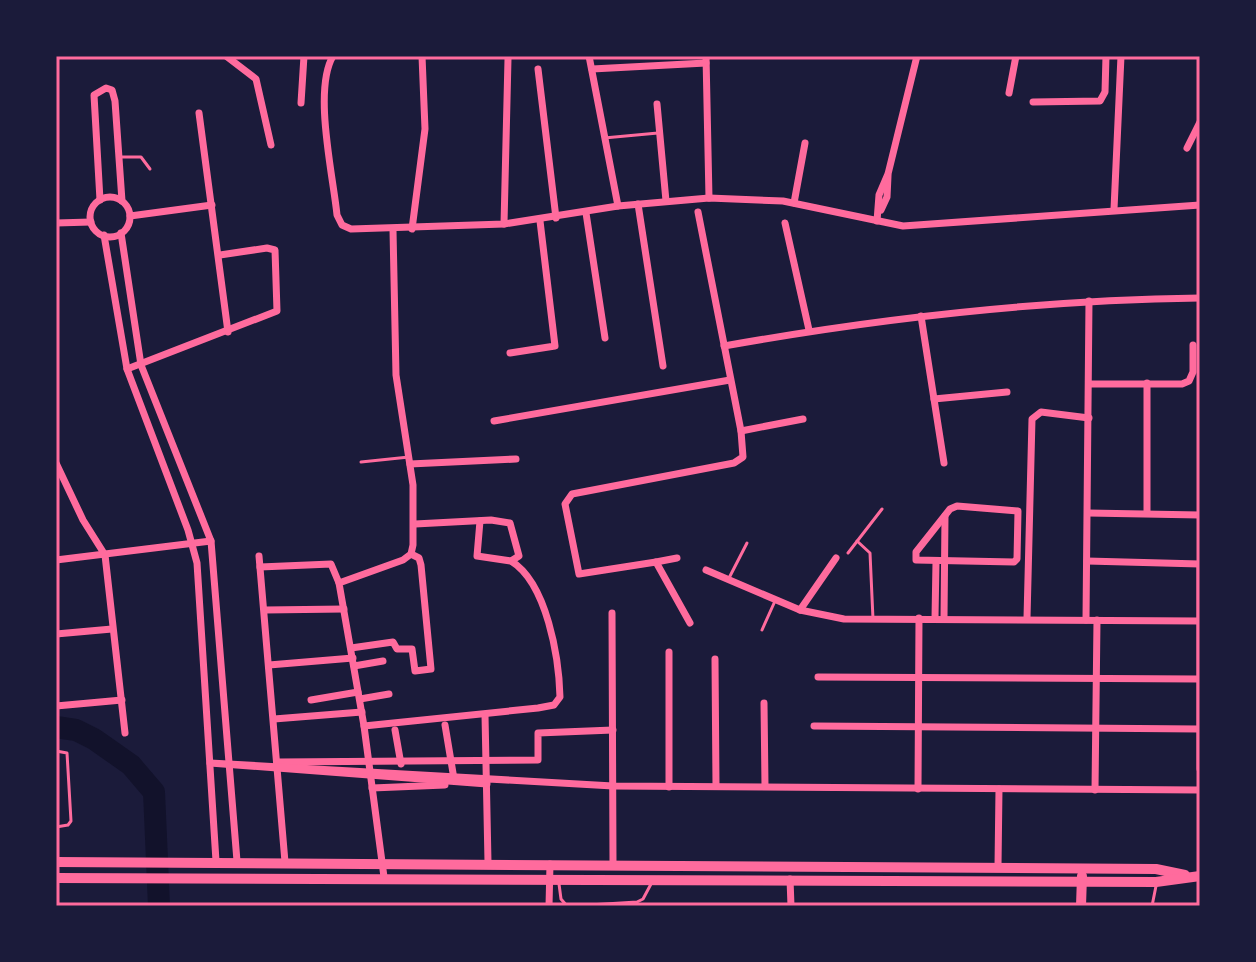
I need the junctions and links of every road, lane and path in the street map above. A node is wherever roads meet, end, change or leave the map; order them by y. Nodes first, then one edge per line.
1 (226, 56) edge
2 (304, 56) edge
3 (333, 56) edge
4 (422, 56) edge
5 (589, 56) edge
6 (917, 56) edge
7 (1016, 56) edge
8 (1106, 56) edge
9 (1121, 56) edge
10 (508, 59) dead end
11 (706, 59) edge
12 (538, 69) dead end
13 (592, 69) junction
14 (1009, 93) dead end
15 (1033, 102) dead end
16 (301, 103) dead end
17 (657, 104) dead end
18 (199, 113) dead end
19 (1200, 122) edge
20 (658, 133) junction
21 (604, 138) junction
22 (805, 143) dead end
23 (271, 145) dead end
24 (1187, 148) dead end
25 (119, 157) junction
26 (150, 169) dead end
27 (708, 196) junction
28 (100, 200) junction
29 (122, 201) junction
30 (666, 201) junction
31 (794, 203) junction
32 (638, 204) junction
33 (212, 205) junction
34 (1200, 205) edge
35 (618, 206) junction
36 (1114, 209) junction
37 (698, 212) dead end
38 (586, 213) junction
39 (130, 216) junction
40 (556, 218) junction
41 (878, 218) junction
42 (540, 221) junction
43 (91, 222) junction
44 (56, 223) edge
45 (785, 223) dead end
46 (504, 224) junction
47 (412, 229) junction
48 (393, 230) junction
49 (121, 233) junction
50 (104, 235) junction
51 (220, 255) junction
52 (1200, 298) edge
53 (1089, 301) junction
54 (921, 316) junction
55 (809, 330) junction
56 (228, 332) junction
57 (605, 338) dead end
58 (1193, 345) dead end
59 (724, 346) junction
60 (510, 353) dead end
61 (141, 365) junction
62 (663, 366) dead end
63 (127, 369) junction
64 (730, 380) junction
65 (1147, 383) junction
66 (1089, 384) junction
67 (1007, 392) dead end
68 (934, 399) junction
69 (1089, 418) junction
70 (803, 419) dead end
71 (494, 421) dead end
72 (741, 431) junction
73 (516, 459) dead end
74 (409, 461) junction
75 (361, 462) dead end
76 (56, 463) edge
77 (944, 463) dead end
78 (60, 482) edge
79 (882, 509) dead end
80 (1088, 513) junction
81 (1147, 513) junction
82 (1200, 515) edge
83 (945, 516) junction
84 (480, 521) junction
85 (415, 524) junction
86 (211, 541) junction
87 (857, 541) junction
88 (747, 543) dead end
89 (193, 544) junction
90 (848, 553) dead end
91 (411, 554) junction
92 (105, 555) junction
93 (259, 556) dead end
94 (677, 558) dead end
95 (836, 558) dead end
96 (56, 560) edge
97 (511, 561) junction
98 (1087, 561) junction
99 (656, 562) junction
100 (941, 562) junction
101 (1200, 565) edge
102 (260, 567) junction
103 (706, 570) dead end
104 (728, 580) junction
105 (339, 583) junction
106 (775, 600) junction
107 (344, 609) junction
108 (265, 610) junction
109 (800, 610) junction
110 (612, 613) dead end
111 (919, 618) junction
112 (939, 618) junction
113 (1027, 618) junction
114 (873, 619) junction
115 (1086, 620) junction
116 (1097, 620) junction
117 (1199, 621) edge
118 (690, 623) dead end
119 (112, 629) junction
120 (762, 630) dead end
121 (56, 634) edge
122 (351, 648) junction
123 (669, 652) dead end
124 (715, 659) dead end
125 (383, 661) dead end
126 (354, 662) junction
127 (269, 665) junction
128 (818, 677) dead end
129 (920, 677) junction
130 (1097, 678) junction
131 (1198, 679) junction
132 (389, 694) dead end
133 (359, 696) junction
134 (122, 700) junction
135 (311, 700) dead end
136 (764, 703) dead end
137 (56, 706) edge
138 (362, 712) junction
139 (485, 715) junction
140 (274, 719) junction
141 (445, 725) dead end
142 (364, 726) junction
143 (814, 726) dead end
144 (920, 728) junction
145 (1199, 729) edge
146 (395, 730) dead end
147 (613, 730) junction
148 (1097, 730) junction
149 (125, 733) dead end
150 (56, 751) edge
151 (210, 763) junction
152 (1200, 769) edge
153 (487, 784) junction
154 (454, 785) junction
155 (404, 786) junction
156 (613, 786) junction
157 (716, 786) junction
158 (765, 786) junction
159 (669, 787) junction
160 (372, 788) junction
161 (918, 789) junction
162 (999, 789) junction
163 (1095, 790) junction
164 (1200, 790) edge
165 (56, 827) edge
166 (216, 861) junction
167 (237, 861) junction
168 (56, 862) edge
169 (285, 862) junction
170 (383, 862) junction
171 (488, 862) junction
172 (550, 863) junction
173 (613, 863) junction
174 (934, 865) junction
175 (998, 866) junction
176 (1082, 868) junction
177 (1156, 869) junction
178 (1196, 876) edge
179 (286, 877) junction
180 (384, 877) junction
181 (56, 878) edge
182 (554, 878) junction
183 (652, 878) junction
184 (790, 879) junction
185 (934, 879) junction
186 (1082, 881) junction
187 (1156, 882) junction
188 (549, 906) edge
189 (567, 906) edge
190 (573, 906) edge
191 (791, 906) edge
192 (1081, 906) edge
193 (1152, 906) edge

1 - 23 street
2 - 16 street
3 - 48 street
4 - 47 street
5 - 13 street
6 - 41 street
7 - 14 street
8 - 15 street
9 - 36 street
10 - 46 street
11 - 13 street
11 - 27 street
12 - 40 street
13 - 21 street
17 - 20 street
18 - 33 street
19 - 24 street
20 - 21 lane
20 - 30 street
21 - 35 street
22 - 31 street
25 - 26 lane
25 - 28 street
25 - 29 street
27 - 30 street
27 - 31 street
28 - 29 street
28 - 43 street
29 - 39 street
30 - 32 street
31 - 41 street
32 - 35 street
32 - 62 street
33 - 39 street
33 - 51 street
34 - 36 street
35 - 38 street
36 - 41 street
37 - 59 street
38 - 40 street
38 - 57 street
39 - 49 street
40 - 42 street
42 - 46 street
42 - 60 street
43 - 44 street
43 - 50 street
45 - 55 street
46 - 47 street
47 - 48 street
48 - 74 street
49 - 50 street
49 - 61 street
50 - 63 street
51 - 56 street
51 - 56 street
52 - 53 street
53 - 54 street
53 - 66 street
54 - 55 street
54 - 68 street
55 - 59 street
56 - 61 street
58 - 65 street
59 - 64 street
61 - 63 street
61 - 86 street
63 - 89 street
64 - 71 street
64 - 72 street
65 - 66 street
65 - 81 street
66 - 69 street
67 - 68 street
68 - 77 street
69 - 80 street
69 - 113 street
70 - 72 street
72 - 99 street
73 - 74 street
74 - 75 lane
74 - 85 street
76 - 78 street
78 - 92 street
79 - 87 lane
80 - 81 street
80 - 98 street
81 - 82 street
83 - 100 street
83 - 100 street
83 - 100 street
84 - 85 street
84 - 97 street
84 - 97 street
85 - 91 street
86 - 89 street
86 - 167 street
87 - 90 lane
87 - 114 lane
88 - 104 lane
89 - 92 street
89 - 151 street
91 - 105 street
91 - 122 street
92 - 96 street
92 - 119 street
93 - 102 street
94 - 99 street
95 - 109 street
97 - 139 street
98 - 101 street
98 - 115 street
99 - 118 street
100 - 112 street
101 - 117 street
102 - 105 street
102 - 108 street
103 - 104 street
104 - 106 street
105 - 107 street
106 - 109 street
106 - 120 lane
107 - 108 street
107 - 122 street
108 - 127 street
109 - 114 street
110 - 147 street
111 - 112 street
111 - 114 street
111 - 129 street
112 - 113 street
113 - 115 street
115 - 116 street
116 - 117 street
116 - 130 street
117 - 131 street
119 - 121 street
119 - 134 street
122 - 126 street
123 - 159 street
124 - 157 street
125 - 126 street
126 - 127 street
126 - 133 street
127 - 140 street
128 - 129 street
129 - 130 street
129 - 144 street
130 - 131 street
130 - 148 street
131 - 145 street
132 - 133 street
133 - 135 street
133 - 138 street
134 - 137 street
134 - 149 street
136 - 158 street
138 - 140 street
138 - 142 street
139 - 142 street
139 - 153 street
140 - 169 street
141 - 154 street
142 - 160 street
143 - 144 street
144 - 148 street
144 - 161 street
145 - 148 street
145 - 152 street
146 - 155 street
147 - 151 street
147 - 156 street
148 - 163 street
150 - 165 lane
151 - 153 street
151 - 156 street
151 - 166 street
153 - 154 street
153 - 171 street
154 - 155 street
155 - 160 street
156 - 159 street
156 - 173 street
157 - 158 street
157 - 159 street
158 - 161 street
160 - 170 street
161 - 162 street
162 - 163 street
162 - 175 street
163 - 164 street
166 - 167 main road
166 - 168 main road
167 - 169 main road
169 - 170 main road
169 - 179 main road
170 - 171 main road
170 - 180 street
171 - 172 main road
172 - 173 main road
172 - 182 street
173 - 174 main road
174 - 175 main road
174 - 185 main road
175 - 176 main road
176 - 177 main road
176 - 186 main road
177 - 178 main road
177 - 187 lane
178 - 187 main road
179 - 180 main road
179 - 181 main road
180 - 182 main road
182 - 183 main road
182 - 188 street
182 - 189 lane
183 - 184 main road
183 - 190 lane
184 - 185 main road
184 - 191 street
185 - 186 main road
186 - 187 main road
186 - 192 main road
187 - 193 lane

